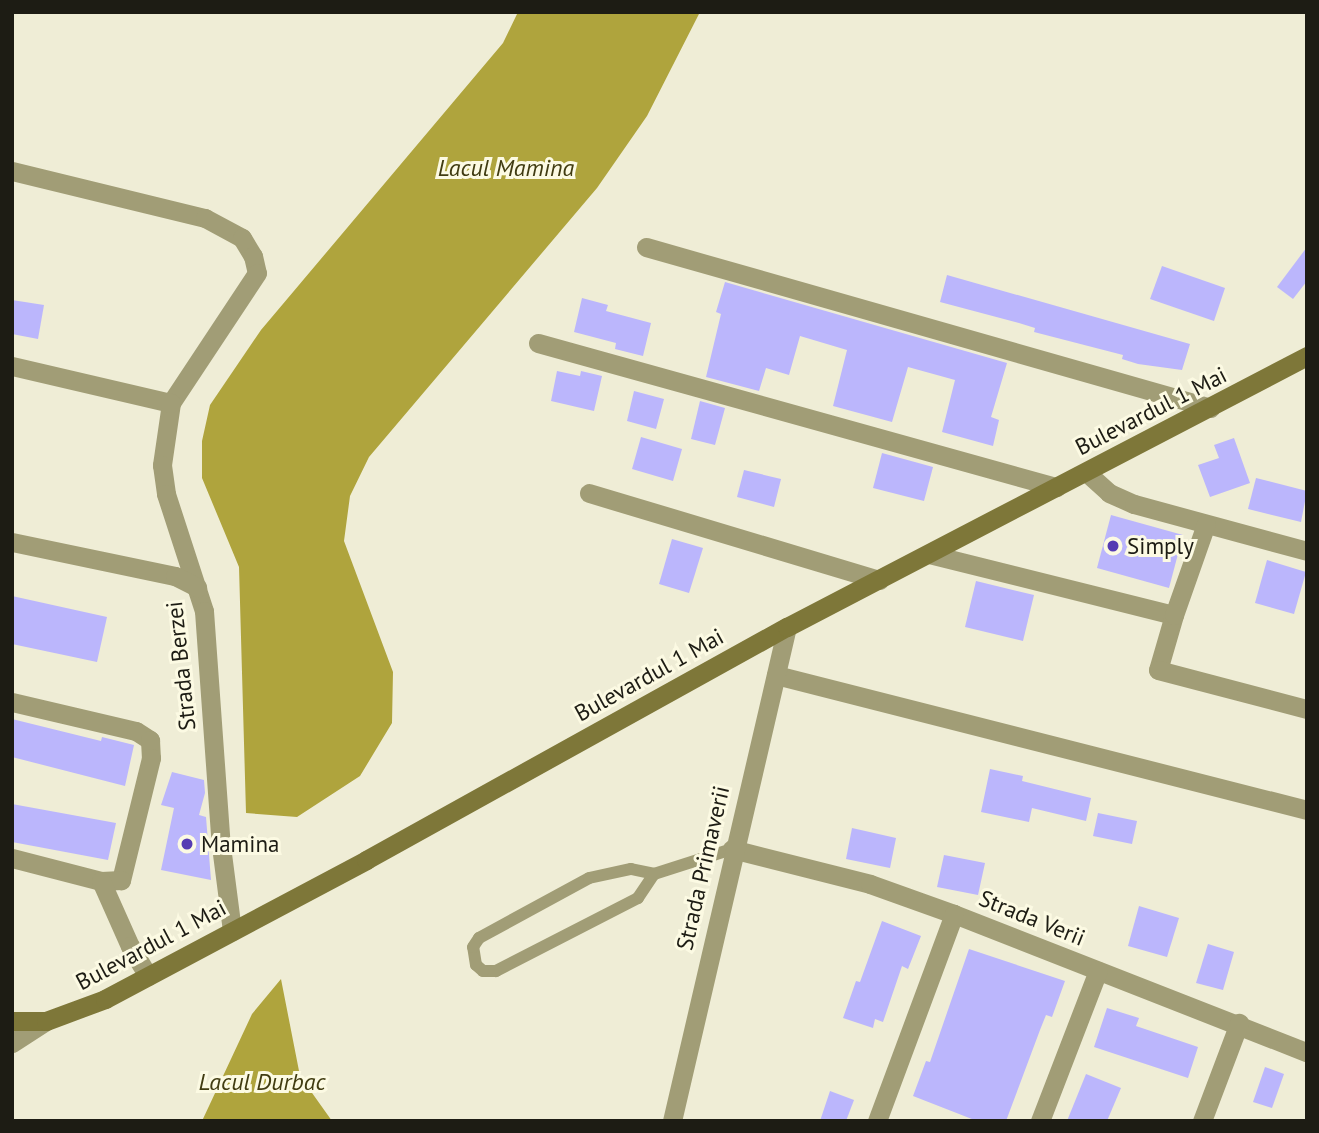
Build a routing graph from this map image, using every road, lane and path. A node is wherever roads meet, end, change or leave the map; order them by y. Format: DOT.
graph roads {
  1 [pos="12,171"];
  2 [pos="646,247"];
  3 [pos="538,343"];
  4 [pos="1307,356"];
  5 [pos="12,366"];
  6 [pos="171,402"];
  7 [pos="1211,408"];
  8 [pos="1086,472"];
  9 [pos="1056,487"];
  10 [pos="589,493"];
  11 [pos="1206,524"];
  12 [pos="12,542"];
  13 [pos="1307,551"];
  14 [pos="929,554"];
  15 [pos="879,580"];
  16 [pos="197,587"];
  17 [pos="1174,615"];
  18 [pos="787,627"];
  19 [pos="776,675"];
  20 [pos="12,702"];
  21 [pos="1307,709"];
  22 [pos="1307,810"];
  23 [pos="732,849"];
  24 [pos="12,858"];
  25 [pos="654,874"];
  26 [pos="101,881"];
  27 [pos="954,914"];
  28 [pos="232,931"];
  29 [pos="1098,971"];
  30 [pos="148,976"];
  31 [pos="12,1021"];
  32 [pos="46,1021"];
  33 [pos="1239,1023"];
  34 [pos="12,1043"];
  35 [pos="1307,1052"];
  36 [pos="671,1121"];
  37 [pos="877,1121"];
  38 [pos="1040,1121"];
  39 [pos="1202,1121"];
  1 -- 6 [label="street"];
  2 -- 7 [label="street"];
  3 -- 9 [label="street"];
  4 -- 7 [label="main road, Bulevardul 1 Mai"];
  5 -- 6 [label="street"];
  6 -- 16 [label="street"];
  7 -- 8 [label="main road, Bulevardul 1 Mai"];
  8 -- 9 [label="main road, Bulevardul 1 Mai"];
  8 -- 11 [label="street"];
  9 -- 14 [label="main road, Bulevardul 1 Mai"];
  10 -- 15 [label="street"];
  11 -- 13 [label="street"];
  11 -- 17 [label="street"];
  12 -- 16 [label="street, Strada Berzei"];
  14 -- 15 [label="main road, Bulevardul 1 Mai"];
  14 -- 17 [label="street"];
  15 -- 18 [label="main road, Bulevardul 1 Mai"];
  16 -- 28 [label="street, Strada Berzei"];
  17 -- 21 [label="street"];
  18 -- 19 [label="street, Strada Primaverii"];
  18 -- 28 [label="main road, Bulevardul 1 Mai"];
  19 -- 22 [label="street"];
  19 -- 23 [label="street, Strada Primaverii"];
  20 -- 26 [label="street"];
  23 -- 25 [label="lane"];
  23 -- 27 [label="street, Strada Verii"];
  23 -- 36 [label="street, Strada Primaverii"];
  24 -- 26 [label="street"];
  25 -- 25 [label="lane"];
  26 -- 30 [label="street"];
  27 -- 29 [label="street, Strada Verii"];
  27 -- 37 [label="street"];
  28 -- 30 [label="main road, Bulevardul 1 Mai"];
  29 -- 33 [label="street, Strada Verii"];
  29 -- 38 [label="street"];
  30 -- 32 [label="main road, Bulevardul 1 Mai"];
  31 -- 32 [label="main road, Bulevardul 1 Mai"];
  32 -- 34 [label="street"];
  33 -- 35 [label="street, Strada Verii"];
  33 -- 39 [label="street"];
}
